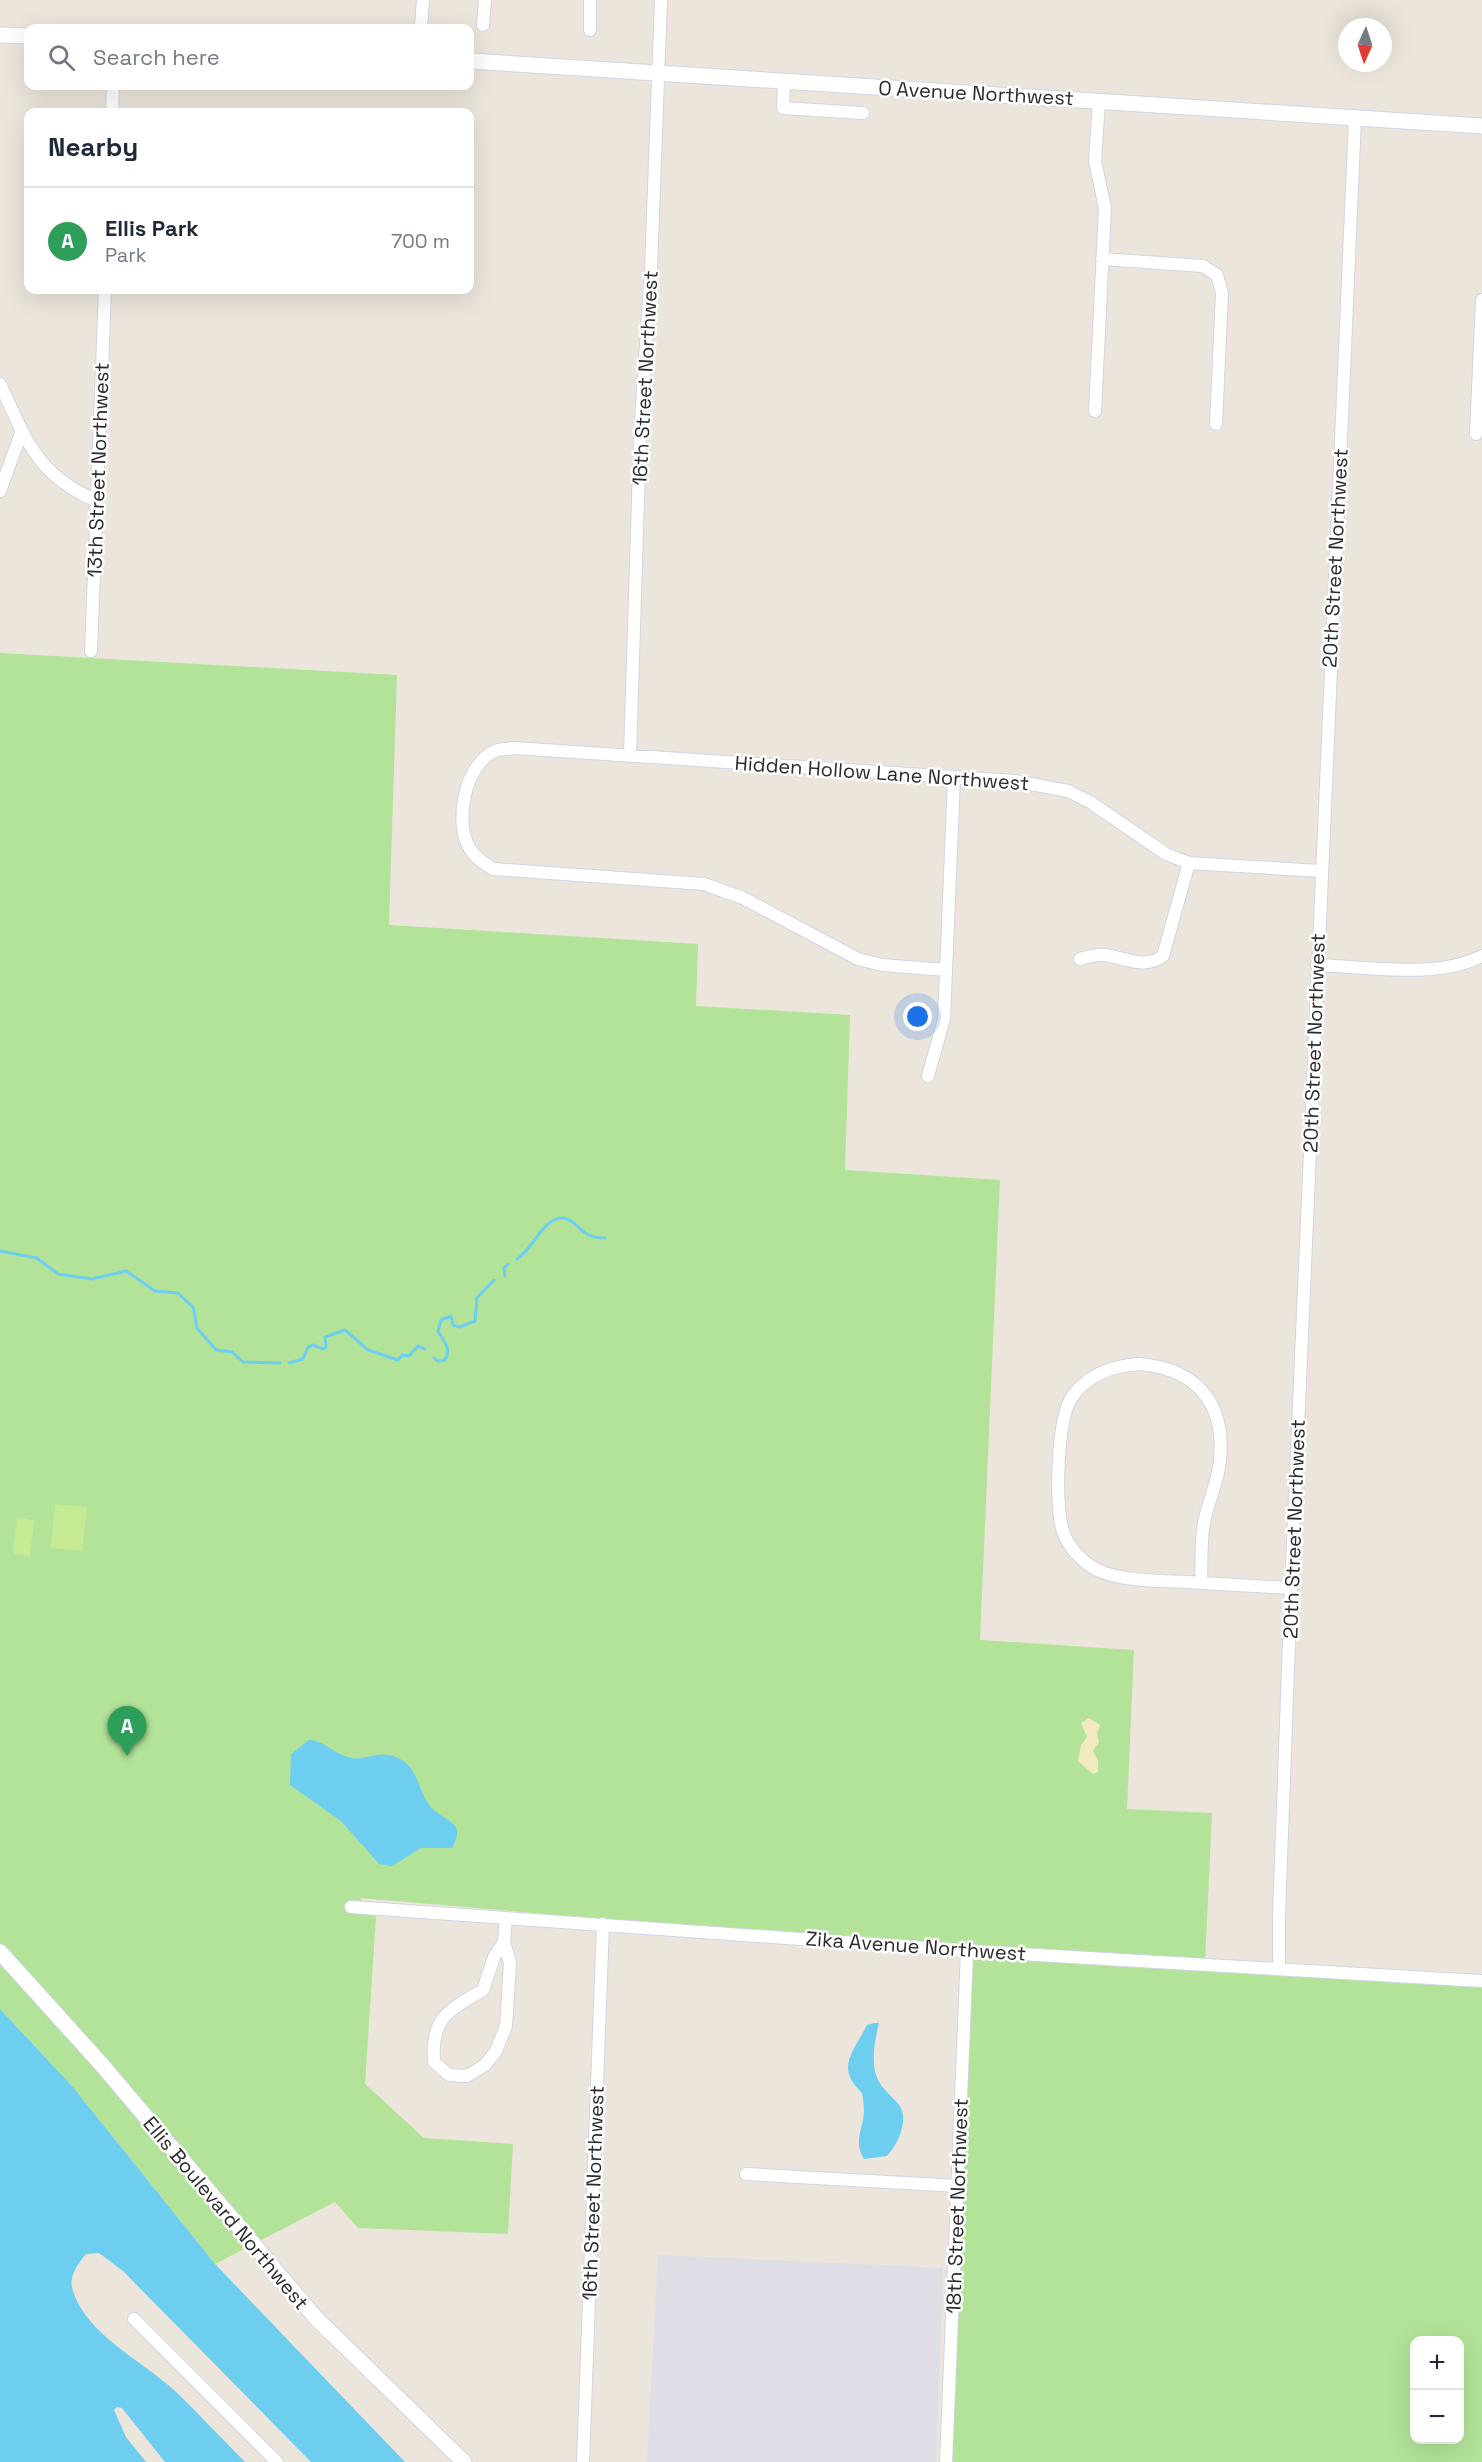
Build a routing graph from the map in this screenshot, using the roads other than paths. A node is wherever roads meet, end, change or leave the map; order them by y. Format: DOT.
graph roads {
  1 [pos="423,0"];
  2 [pos="485,0"];
  3 [pos="590,0"];
  4 [pos="662,0"];
  5 [pos="421,24"];
  6 [pos="483,25"];
  7 [pos="590,30"];
  8 [pos="0,35"];
  9 [pos="24,36"];
  10 [pos="474,61"];
  11 [pos="657,72"];
  12 [pos="784,82"];
  13 [pos="113,90"];
  14 [pos="1099,100"];
  15 [pos="112,108"];
  16 [pos="863,113"];
  17 [pos="1355,118"];
  18 [pos="1482,126"];
  19 [pos="1102,259"];
  20 [pos="105,294"];
  21 [pos="1482,300"];
  22 [pos="0,384"];
  23 [pos="1095,411"];
  24 [pos="1216,424"];
  25 [pos="21,433"];
  26 [pos="1476,434"];
  27 [pos="0,491"];
  28 [pos="97,501"];
  29 [pos="91,651"];
  30 [pos="630,755"];
  31 [pos="954,778"];
  32 [pos="1189,863"];
  33 [pos="1320,871"];
  34 [pos="1482,956"];
  35 [pos="1080,958"];
  36 [pos="1317,965"];
  37 [pos="946,969"];
  38 [pos="928,1076"];
  39 [pos="1201,1582"];
  40 [pos="1291,1588"];
  41 [pos="351,1907"];
  42 [pos="506,1918"];
  43 [pos="603,1924"];
  44 [pos="504,1942"];
  45 [pos="968,1951"];
  46 [pos="0,1952"];
  47 [pos="1279,1968"];
  48 [pos="1482,1981"];
  49 [pos="746,2174"];
  50 [pos="958,2186"];
  51 [pos="134,2319"];
  52 [pos="277,2462"];
  53 [pos="465,2462"];
  54 [pos="583,2462"];
  55 [pos="946,2462"];
  1 -- 5 [label="street"];
  2 -- 6 [label="street"];
  3 -- 7 [label="street"];
  4 -- 11 [label="street, 16th Street Northwest"];
  8 -- 9 [label="street"];
  10 -- 11 [label="street, O Avenue Northwest"];
  11 -- 12 [label="street, O Avenue Northwest"];
  11 -- 30 [label="street, 16th Street Northwest"];
  12 -- 14 [label="street, O Avenue Northwest"];
  12 -- 16 [label="street"];
  13 -- 15 [label="street"];
  14 -- 17 [label="street, O Avenue Northwest"];
  14 -- 19 [label="street"];
  17 -- 18 [label="street, O Avenue Northwest"];
  17 -- 33 [label="street, 20th Street Northwest"];
  19 -- 23 [label="street"];
  19 -- 24 [label="street"];
  20 -- 28 [label="street, 13th Street Northwest"];
  21 -- 26 [label="street"];
  22 -- 25 [label="street"];
  25 -- 27 [label="street"];
  25 -- 28 [label="street"];
  28 -- 29 [label="street, 13th Street Northwest"];
  30 -- 31 [label="street, Hidden Hollow Lane Northwest"];
  30 -- 37 [label="street, Hidden Hollow Lane Northwest"];
  31 -- 32 [label="street, Hidden Hollow Lane Northwest"];
  31 -- 37 [label="street"];
  32 -- 33 [label="street, Hidden Hollow Lane Northwest"];
  32 -- 35 [label="street"];
  33 -- 36 [label="street, 20th Street Northwest"];
  34 -- 36 [label="street"];
  36 -- 40 [label="street, 20th Street Northwest"];
  37 -- 38 [label="street"];
  39 -- 39 [label="street"];
  39 -- 40 [label="street"];
  40 -- 47 [label="street, 20th Street Northwest"];
  41 -- 42 [label="street, Zika Avenue Northwest"];
  42 -- 43 [label="street, Zika Avenue Northwest"];
  42 -- 44 [label="street"];
  43 -- 45 [label="street, Zika Avenue Northwest"];
  43 -- 54 [label="street, 16th Street Northwest"];
  44 -- 44 [label="street"];
  45 -- 47 [label="street, Zika Avenue Northwest"];
  45 -- 50 [label="street, 18th Street Northwest"];
  46 -- 53 [label="street, Ellis Boulevard Northwest"];
  47 -- 48 [label="street, Zika Avenue Northwest"];
  49 -- 50 [label="street"];
  50 -- 55 [label="street, 18th Street Northwest"];
  51 -- 52 [label="street"];
}
